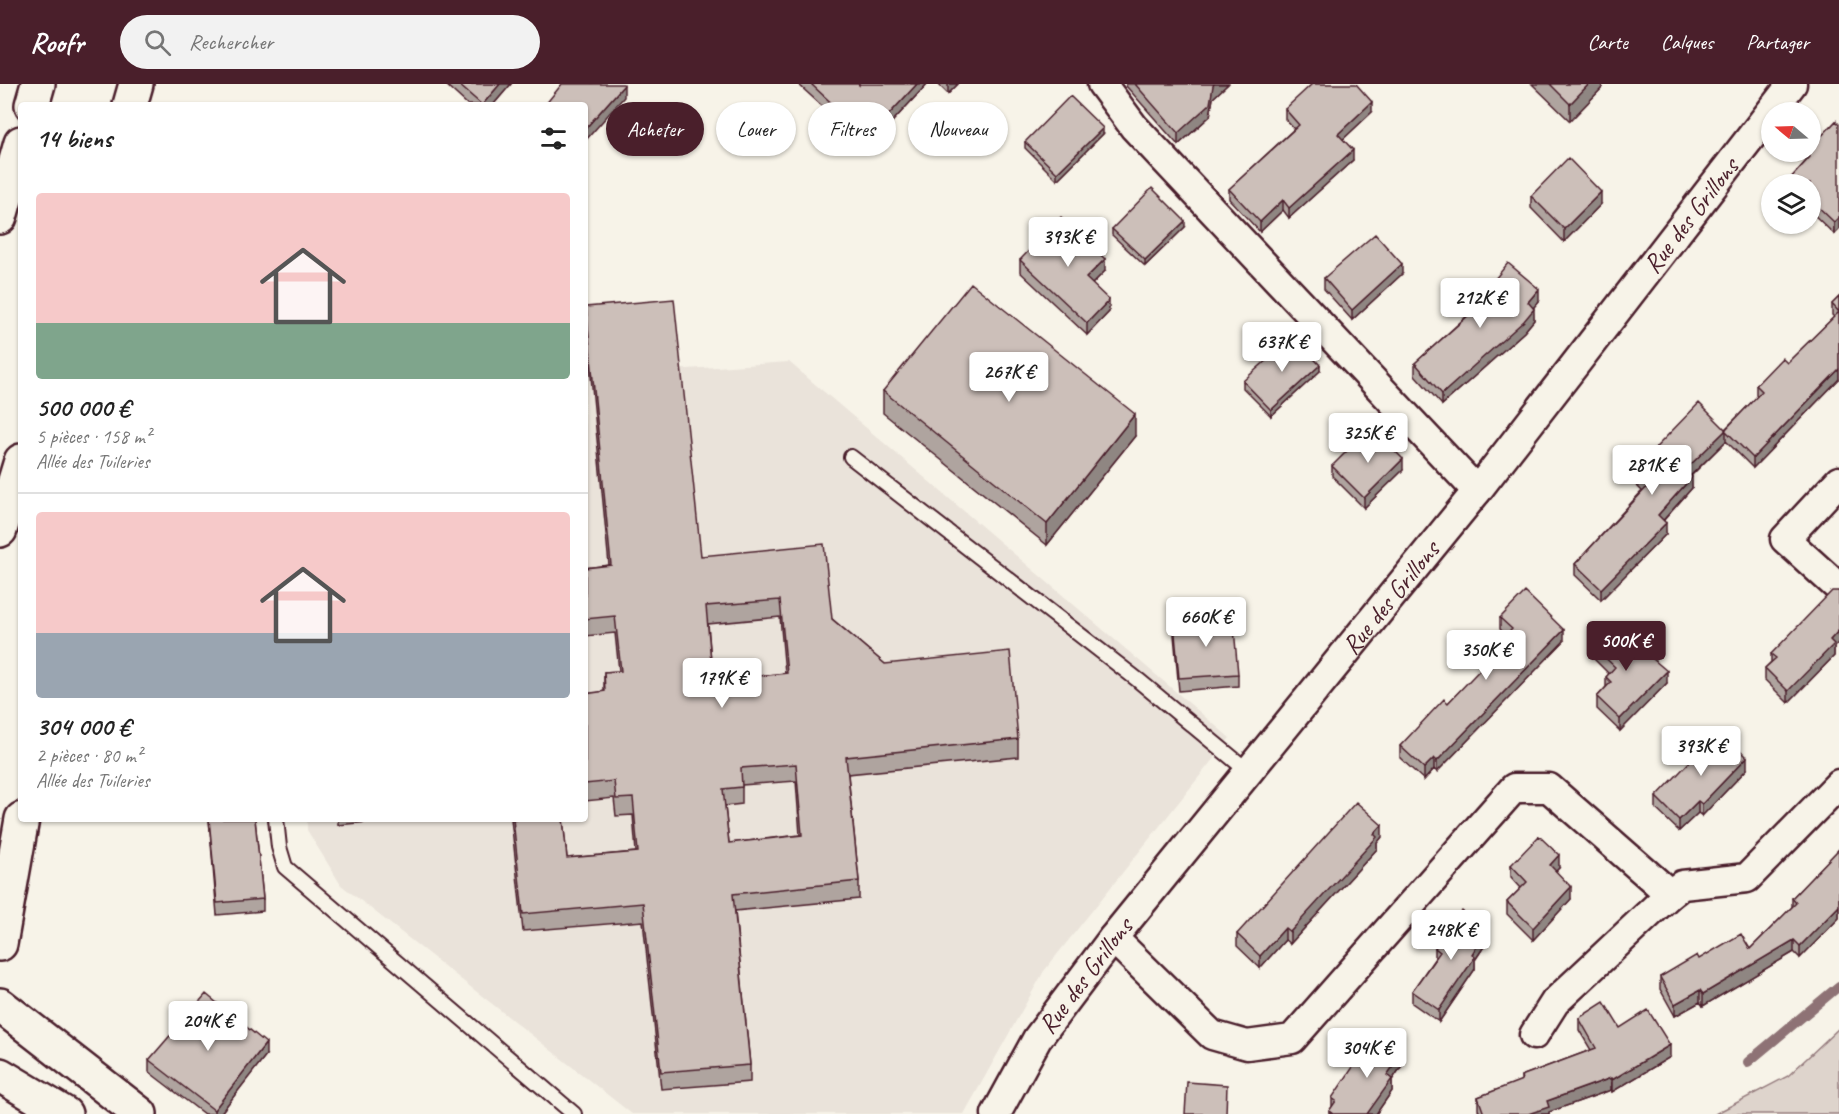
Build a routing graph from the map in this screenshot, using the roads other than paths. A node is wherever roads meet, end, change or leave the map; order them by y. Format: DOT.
graph roads {
  1 [pos="38,84"];
  2 [pos="136,84"];
  3 [pos="1102,84"];
  4 [pos="1792,84"];
  5 [pos="33,102"];
  6 [pos="131,102"];
  7 [pos="18,154"];
  8 [pos="0,217"];
  9 [pos="851,457"];
  10 [pos="18,471"];
  11 [pos="1839,481"];
  12 [pos="1477,491"];
  13 [pos="0,530"];
  14 [pos="1839,588"];
  15 [pos="1249,772"];
  16 [pos="1839,784"];
  17 [pos="21,822"];
  18 [pos="276,822"];
  19 [pos="1670,894"];
  20 [pos="1113,938"];
  21 [pos="0,944"];
  22 [pos="0,1005"];
  23 [pos="1534,1035"];
  24 [pos="0,1076"];
  25 [pos="65,1114"];
  26 [pos="140,1114"];
  27 [pos="574,1114"];
  28 [pos="996,1114"];
  1 -- 5 [label="main road"];
  2 -- 6 [label="main road"];
  3 -- 12 [label="street"];
  4 -- 12 [label="street, Rue des Grillons"];
  7 -- 8 [label="main road"];
  9 -- 15 [label="lane"];
  10 -- 13 [label="main road"];
  11 -- 14 [label="street"];
  12 -- 15 [label="street, Rue des Grillons"];
  15 -- 20 [label="street, Rue des Grillons"];
  16 -- 19 [label="street"];
  17 -- 21 [label="main road"];
  18 -- 27 [label="lane"];
  19 -- 20 [label="street"];
  19 -- 23 [label="street"];
  20 -- 28 [label="street, Rue des Grillons"];
  22 -- 26 [label="main road"];
  24 -- 25 [label="main road"];
}
